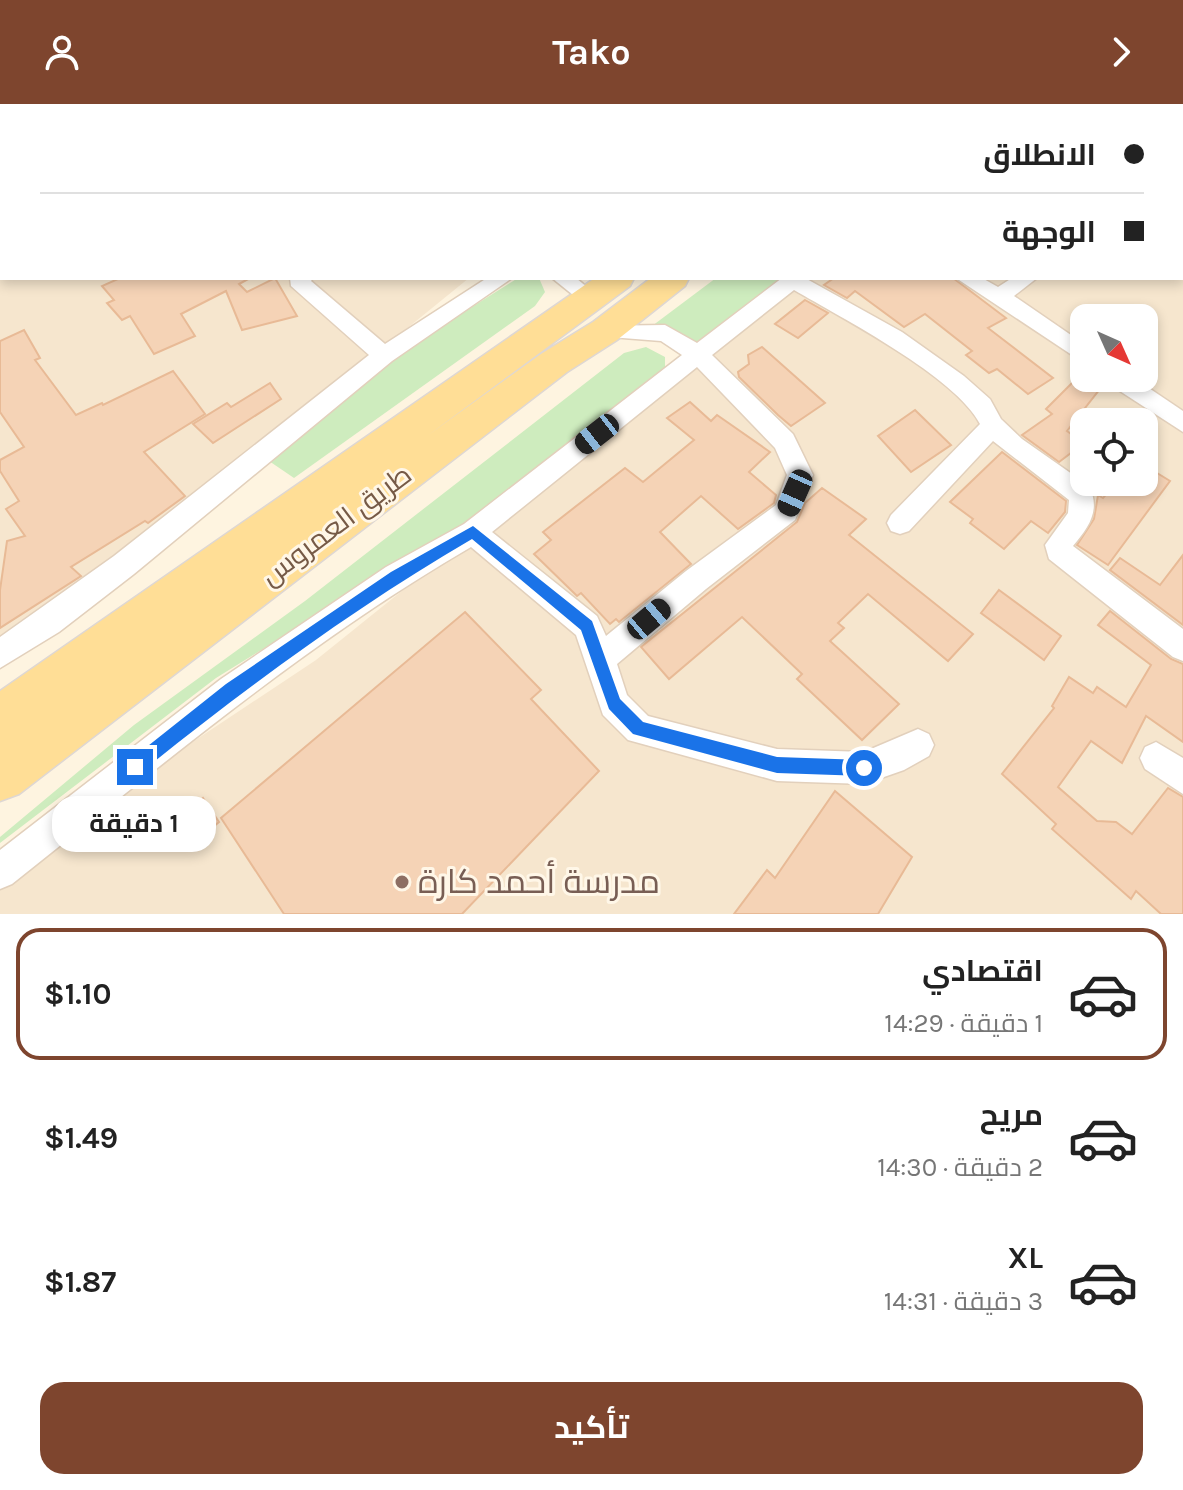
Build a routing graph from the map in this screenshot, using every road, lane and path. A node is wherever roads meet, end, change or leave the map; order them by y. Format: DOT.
graph roads {
  1 [pos="301,280"];
  2 [pos="499,280"];
  3 [pos="664,280"];
  4 [pos="793,280"];
  5 [pos="796,280"];
  6 [pos="970,280"];
  7 [pos="1024,280"];
  8 [pos="594,296"];
  9 [pos="999,296"];
  10 [pos="1070,345"];
  11 [pos="384,355"];
  12 [pos="697,355"];
  13 [pos="1138,392"];
  14 [pos="1183,423"];
  15 [pos="993,426"];
  16 [pos="900,523"];
  17 [pos="473,532"];
  18 [pos="1183,647"];
  19 [pos="0,654"];
  20 [pos="601,659"];
  21 [pos="0,721"];
  22 [pos="918,745"];
  23 [pos="1156,758"];
  24 [pos="0,775"];
  25 [pos="1183,778"];
  26 [pos="0,872"];
  1 -- 11 [label="street"];
  2 -- 11 [label="street"];
  3 -- 8 [label="main road, طريق العمروس"];
  4 -- 12 [label="street"];
  5 -- 15 [label="street"];
  6 -- 9 [label="street"];
  7 -- 9 [label="street"];
  8 -- 12 [label="street"];
  8 -- 21 [label="main road, طريق العمروس"];
  8 -- 24 [label="main road, طريق العمروس"];
  9 -- 10 [label="street"];
  11 -- 19 [label="street"];
  12 -- 17 [label="street"];
  12 -- 20 [label="street"];
  13 -- 14 [label="street"];
  15 -- 16 [label="street"];
  15 -- 18 [label="street"];
  17 -- 20 [label="street"];
  17 -- 26 [label="street"];
  20 -- 22 [label="street"];
  23 -- 25 [label="street"];
}
